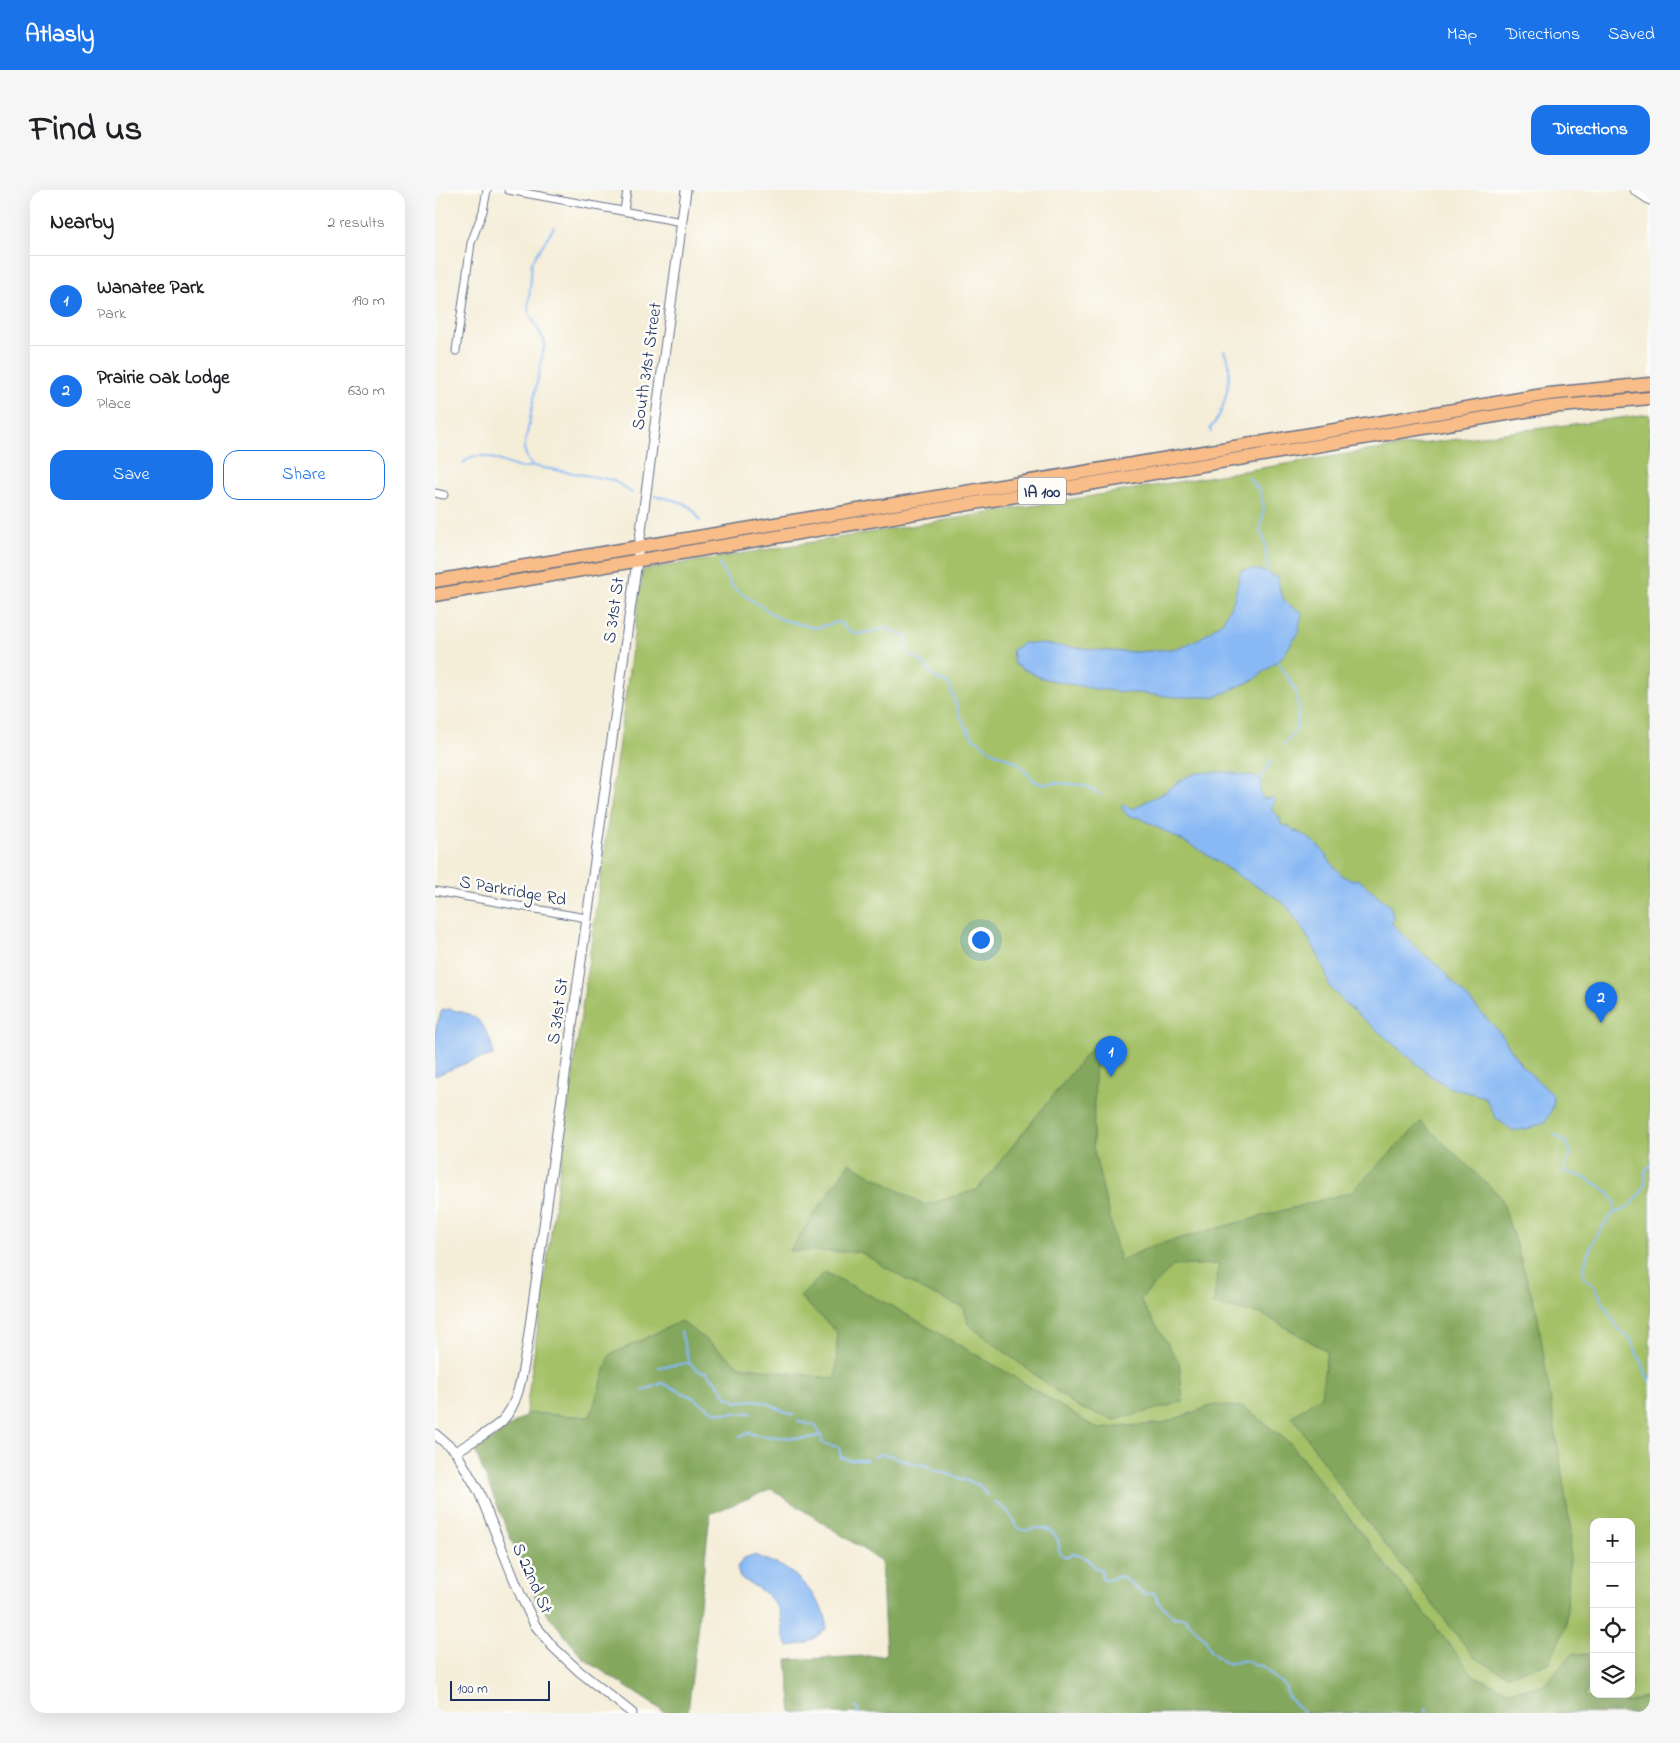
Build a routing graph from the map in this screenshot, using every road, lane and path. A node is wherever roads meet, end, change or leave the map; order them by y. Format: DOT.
graph roads {
  1 [pos="487,190"];
  2 [pos="508,190"];
  3 [pos="627,190"];
  4 [pos="686,190"];
  5 [pos="1635,190"];
  6 [pos="1647,195"];
  7 [pos="624,211"];
  8 [pos="682,222"];
  9 [pos="456,351"];
  10 [pos="1650,384"];
  11 [pos="1650,398"];
  12 [pos="435,493"];
  13 [pos="445,495"];
  14 [pos="638,547"];
  15 [pos="637,561"];
  16 [pos="435,580"];
  17 [pos="435,595"];
  18 [pos="435,891"];
  19 [pos="586,918"];
  20 [pos="435,1434"];
  21 [pos="456,1452"];
  22 [pos="632,1713"];
  1 -- 9 [label="street"];
  2 -- 7 [label="street"];
  3 -- 7 [label="street"];
  4 -- 8 [label="street, South 31st Street"];
  5 -- 6 [label="street"];
  7 -- 8 [label="street"];
  8 -- 14 [label="street, South 31st Street"];
  10 -- 14 [label="highway, IA 100"];
  11 -- 15 [label="highway, IA 100"];
  12 -- 13 [label="street"];
  14 -- 15 [label="street, S 31st St"];
  14 -- 16 [label="highway, IA 100"];
  15 -- 17 [label="highway, IA 100"];
  15 -- 19 [label="street, S 31st St"];
  18 -- 19 [label="street, S Parkridge Rd"];
  19 -- 21 [label="street, S 31st St"];
  20 -- 21 [label="street, S 22nd St"];
  21 -- 22 [label="street, S 22nd St"];
}
